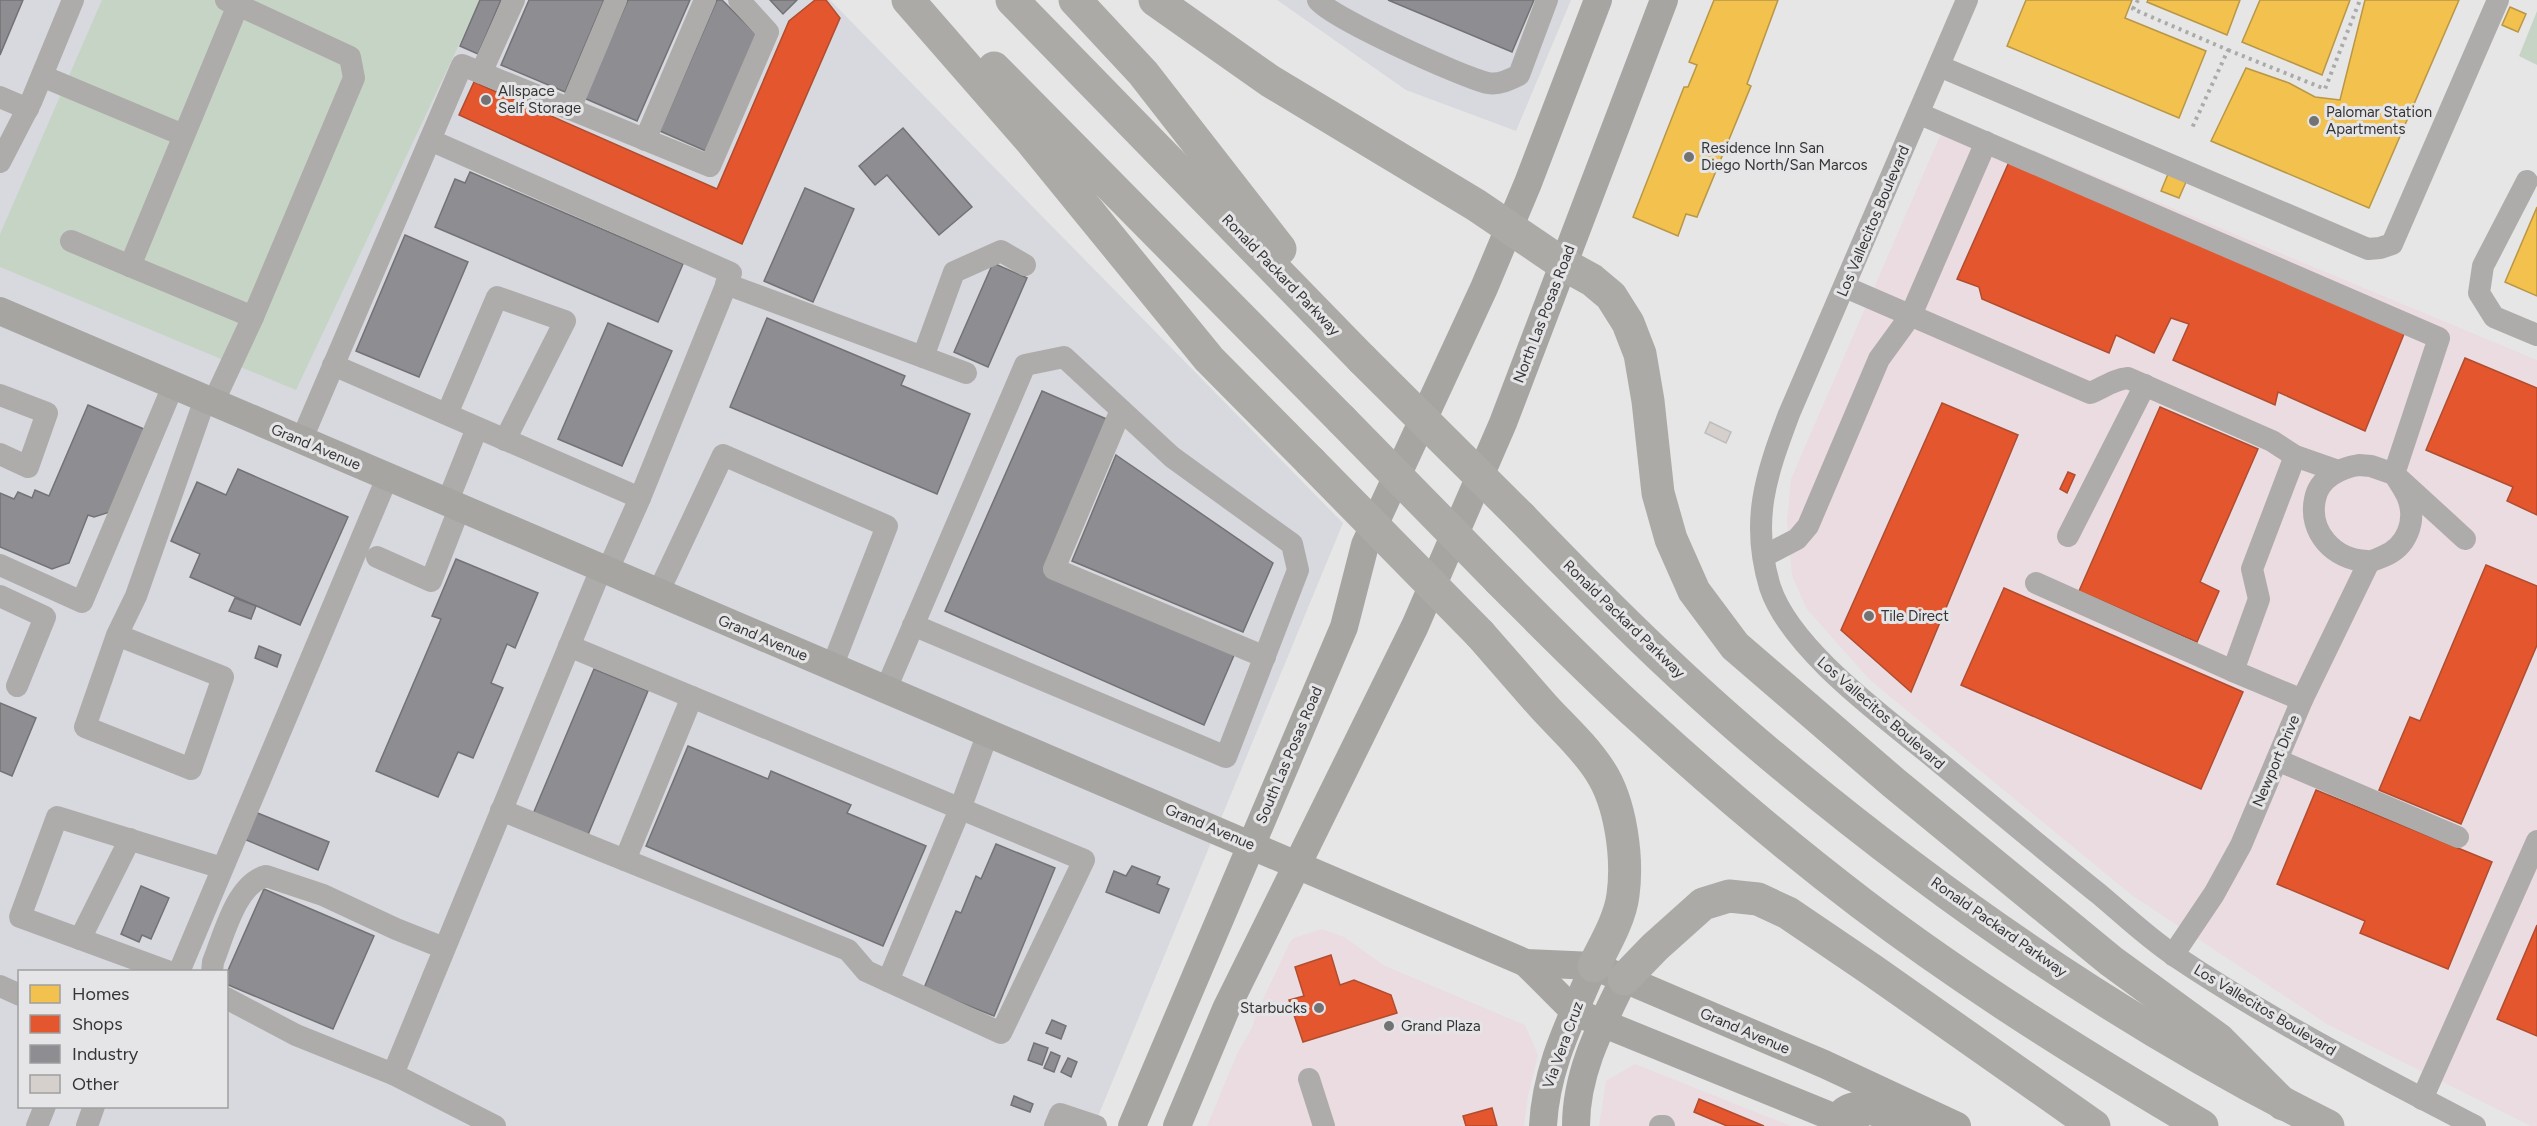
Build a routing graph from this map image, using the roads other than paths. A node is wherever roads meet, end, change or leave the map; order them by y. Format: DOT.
graph roads {
  1 [pos="74,0"];
  2 [pos="514,0"];
  3 [pos="616,0"];
  4 [pos="705,0"];
  5 [pos="739,0"];
  6 [pos="908,0"];
  7 [pos="928,0"];
  8 [pos="1012,0"];
  9 [pos="1074,0"];
  10 [pos="1155,0"];
  11 [pos="1317,0"];
  12 [pos="1547,0"];
  13 [pos="1599,0"];
  14 [pos="1664,0"];
  15 [pos="1967,0"];
  16 [pos="2498,0"];
  17 [pos="232,3"];
  18 [pos="1939,66"];
  19 [pos="481,73"];
  20 [pos="42,76"];
  21 [pos="0,97"];
  22 [pos="28,109"];
  23 [pos="570,109"];
  24 [pos="1920,114"];
  25 [pos="183,135"];
  26 [pos="430,140"];
  27 [pos="645,140"];
  28 [pos="1986,142"];
  29 [pos="0,162"];
  30 [pos="2527,181"];
  31 [pos="1509,227"];
  32 [pos="71,242"];
  33 [pos="1563,264"];
  34 [pos="1025,265"];
  35 [pos="130,266"];
  36 [pos="726,284"];
  37 [pos="1845,287"];
  38 [pos="0,311"];
  39 [pos="1911,315"];
  40 [pos="253,317"];
  41 [pos="2537,335"];
  42 [pos="923,357"];
  43 [pos="1362,358"];
  44 [pos="333,365"];
  45 [pos="966,373"];
  46 [pos="2145,385"];
  47 [pos="173,386"];
  48 [pos="0,395"];
  49 [pos="209,401"];
  50 [pos="1121,410"];
  51 [pos="447,414"];
  52 [pos="477,428"];
  53 [pos="505,440"];
  54 [pos="301,441"];
  55 [pos="0,454"];
  56 [pos="2295,456"];
  57 [pos="2338,471"];
  58 [pos="2394,474"];
  59 [pos="387,478"];
  60 [pos="640,498"];
  61 [pos="453,506"];
  62 [pos="2068,536"];
  63 [pos="2465,539"];
  64 [pos="1764,556"];
  65 [pos="377,557"];
  66 [pos="2369,562"];
  67 [pos="0,565"];
  68 [pos="604,570"];
  69 [pos="2036,583"];
  70 [pos="658,593"];
  71 [pos="0,596"];
  72 [pos="913,624"];
  73 [pos="117,635"];
  74 [pos="569,646"];
  75 [pos="1265,657"];
  76 [pos="832,667"];
  77 [pos="2233,670"];
  78 [pos="17,686"];
  79 [pos="886,689"];
  80 [pos="692,697"];
  81 [pos="2302,700"];
  82 [pos="988,733"];
  83 [pos="2277,760"];
  84 [pos="960,809"];
  85 [pos="501,810"];
  86 [pos="2458,837"];
  87 [pos="130,839"];
  88 [pos="2537,841"];
  89 [pos="1251,844"];
  90 [pos="625,860"];
  91 [pos="1298,864"];
  92 [pos="222,868"];
  93 [pos="80,939"];
  94 [pos="444,948"];
  95 [pos="2173,955"];
  96 [pos="1526,963"];
  97 [pos="1594,966"];
  98 [pos="165,970"];
  99 [pos="179,970"];
  100 [pos="212,970"];
  101 [pos="1624,979"];
  102 [pos="888,981"];
  103 [pos="0,986"];
  104 [pos="18,994"];
  105 [pos="228,999"];
  106 [pos="1575,1012"];
  107 [pos="1602,1023"];
  108 [pos="393,1074"];
  109 [pos="1309,1079"];
  110 [pos="2422,1099"];
  111 [pos="2283,1104"];
  112 [pos="45,1108"];
  113 [pos="94,1108"];
  114 [pos="1843,1124"];
  115 [pos="37,1126"];
  116 [pos="87,1126"];
  117 [pos="495,1126"];
  118 [pos="1055,1126"];
  119 [pos="1096,1126"];
  120 [pos="1132,1126"];
  121 [pos="1177,1126"];
  122 [pos="1324,1126"];
  123 [pos="1543,1126"];
  124 [pos="1576,1126"];
  125 [pos="1919,1126"];
  126 [pos="1958,1126"];
  127 [pos="2094,1126"];
  128 [pos="2202,1126"];
  129 [pos="2328,1126"];
  130 [pos="2475,1126"];
  1 -- 20 [label="street"];
  2 -- 19 [label="street"];
  3 -- 23 [label="street"];
  4 -- 27 [label="street"];
  5 -- 27 [label="street"];
  6 -- 97 [label="highway, bridge"];
  7 -- 128 [label="highway, bridge"];
  8 -- 43 [label="highway, Ronald Packard Parkway"];
  9 -- 43 [label="highway"];
  10 -- 31 [label="highway"];
  11 -- 12 [label="street"];
  13 -- 31 [label="main road"];
  14 -- 33 [label="main road, North Las Posas Road"];
  15 -- 18 [label="street, Los Vallecitos Boulevard"];
  16 -- 18 [label="street"];
  17 -- 25 [label="street"];
  17 -- 40 [label="street"];
  18 -- 24 [label="street, Los Vallecitos Boulevard"];
  19 -- 23 [label="street"];
  19 -- 26 [label="street"];
  20 -- 22 [label="street"];
  20 -- 25 [label="street"];
  21 -- 22 [label="street"];
  22 -- 29 [label="street"];
  23 -- 27 [label="street"];
  24 -- 28 [label="street"];
  24 -- 37 [label="street, Los Vallecitos Boulevard"];
  25 -- 35 [label="street"];
  26 -- 36 [label="street"];
  26 -- 44 [label="street"];
  28 -- 39 [label="street"];
  28 -- 58 [label="street"];
  30 -- 41 [label="street"];
  31 -- 33 [label="highway"];
  31 -- 89 [label="main road, South Las Posas Road"];
  32 -- 35 [label="street"];
  33 -- 91 [label="main road, North Las Posas Road"];
  33 -- 111 [label="highway"];
  34 -- 42 [label="street"];
  35 -- 40 [label="street"];
  36 -- 42 [label="street"];
  36 -- 60 [label="street"];
  37 -- 39 [label="street"];
  37 -- 64 [label="street, Los Vallecitos Boulevard"];
  38 -- 47 [label="main road, Grand Avenue"];
  39 -- 46 [label="street"];
  39 -- 64 [label="street"];
  40 -- 49 [label="street"];
  42 -- 45 [label="street"];
  43 -- 111 [label="highway, Ronald Packard Parkway, bridge"];
  44 -- 51 [label="street"];
  44 -- 54 [label="street"];
  46 -- 56 [label="street"];
  46 -- 62 [label="street"];
  47 -- 49 [label="main road, Grand Avenue"];
  47 -- 67 [label="street"];
  48 -- 55 [label="street"];
  49 -- 54 [label="main road, Grand Avenue"];
  49 -- 73 [label="street"];
  50 -- 72 [label="street"];
  50 -- 75 [label="street"];
  50 -- 75 [label="street"];
  51 -- 52 [label="street"];
  51 -- 53 [label="street"];
  52 -- 53 [label="street"];
  52 -- 61 [label="street"];
  53 -- 60 [label="street"];
  54 -- 59 [label="main road, Grand Avenue"];
  56 -- 57 [label="street"];
  56 -- 77 [label="street"];
  57 -- 58 [label="street"];
  57 -- 66 [label="street"];
  58 -- 63 [label="street"];
  58 -- 66 [label="street"];
  59 -- 61 [label="main road, Grand Avenue"];
  59 -- 92 [label="street"];
  60 -- 68 [label="street"];
  61 -- 65 [label="street"];
  61 -- 68 [label="main road, Grand Avenue"];
  64 -- 95 [label="street, Los Vallecitos Boulevard"];
  66 -- 81 [label="street, Newport Drive"];
  68 -- 70 [label="main road, Grand Avenue"];
  68 -- 74 [label="street"];
  69 -- 77 [label="street"];
  70 -- 76 [label="main road, Grand Avenue"];
  70 -- 76 [label="street"];
  71 -- 78 [label="street"];
  72 -- 75 [label="street"];
  72 -- 79 [label="street"];
  73 -- 73 [label="street"];
  74 -- 80 [label="street"];
  74 -- 85 [label="street"];
  76 -- 79 [label="main road, Grand Avenue"];
  77 -- 81 [label="street"];
  79 -- 82 [label="main road, Grand Avenue"];
  80 -- 84 [label="street"];
  80 -- 90 [label="street"];
  81 -- 83 [label="street, Newport Drive"];
  82 -- 84 [label="street"];
  82 -- 89 [label="main road, Grand Avenue"];
  83 -- 86 [label="street"];
  83 -- 95 [label="street, Newport Drive"];
  84 -- 102 [label="street"];
  84 -- 102 [label="street"];
  85 -- 90 [label="street"];
  85 -- 94 [label="street"];
  87 -- 92 [label="street"];
  87 -- 93 [label="street"];
  87 -- 93 [label="street"];
  88 -- 110 [label="street"];
  89 -- 91 [label="main road, Grand Avenue"];
  89 -- 120 [label="main road, South Las Posas Road"];
  90 -- 102 [label="street"];
  91 -- 96 [label="main road, Grand Avenue"];
  91 -- 121 [label="main road"];
  92 -- 99 [label="street"];
  93 -- 98 [label="street"];
  94 -- 100 [label="street"];
  94 -- 108 [label="street"];
  95 -- 110 [label="street, Los Vallecitos Boulevard"];
  96 -- 97 [label="main road, Grand Avenue"];
  96 -- 106 [label="main road, Grand Avenue"];
  97 -- 101 [label="main road, Grand Avenue"];
  97 -- 106 [label="main road, Via Vera Cruz"];
  101 -- 107 [label="main road, Via Vera Cruz"];
  101 -- 126 [label="main road, Grand Avenue"];
  101 -- 127 [label="highway"];
  103 -- 104 [label="street"];
  105 -- 108 [label="street"];
  106 -- 107 [label="main road, Grand Avenue"];
  106 -- 123 [label="main road, Via Vera Cruz"];
  107 -- 114 [label="main road, Grand Avenue"];
  107 -- 124 [label="main road, Via Vera Cruz"];
  108 -- 117 [label="street"];
  109 -- 122 [label="street"];
  110 -- 130 [label="street, Los Vallecitos Boulevard"];
  111 -- 129 [label="highway, Ronald Packard Parkway"];
  112 -- 115 [label="street"];
  113 -- 116 [label="street"];
  114 -- 125 [label="main road"];
  118 -- 119 [label="street"];
}
